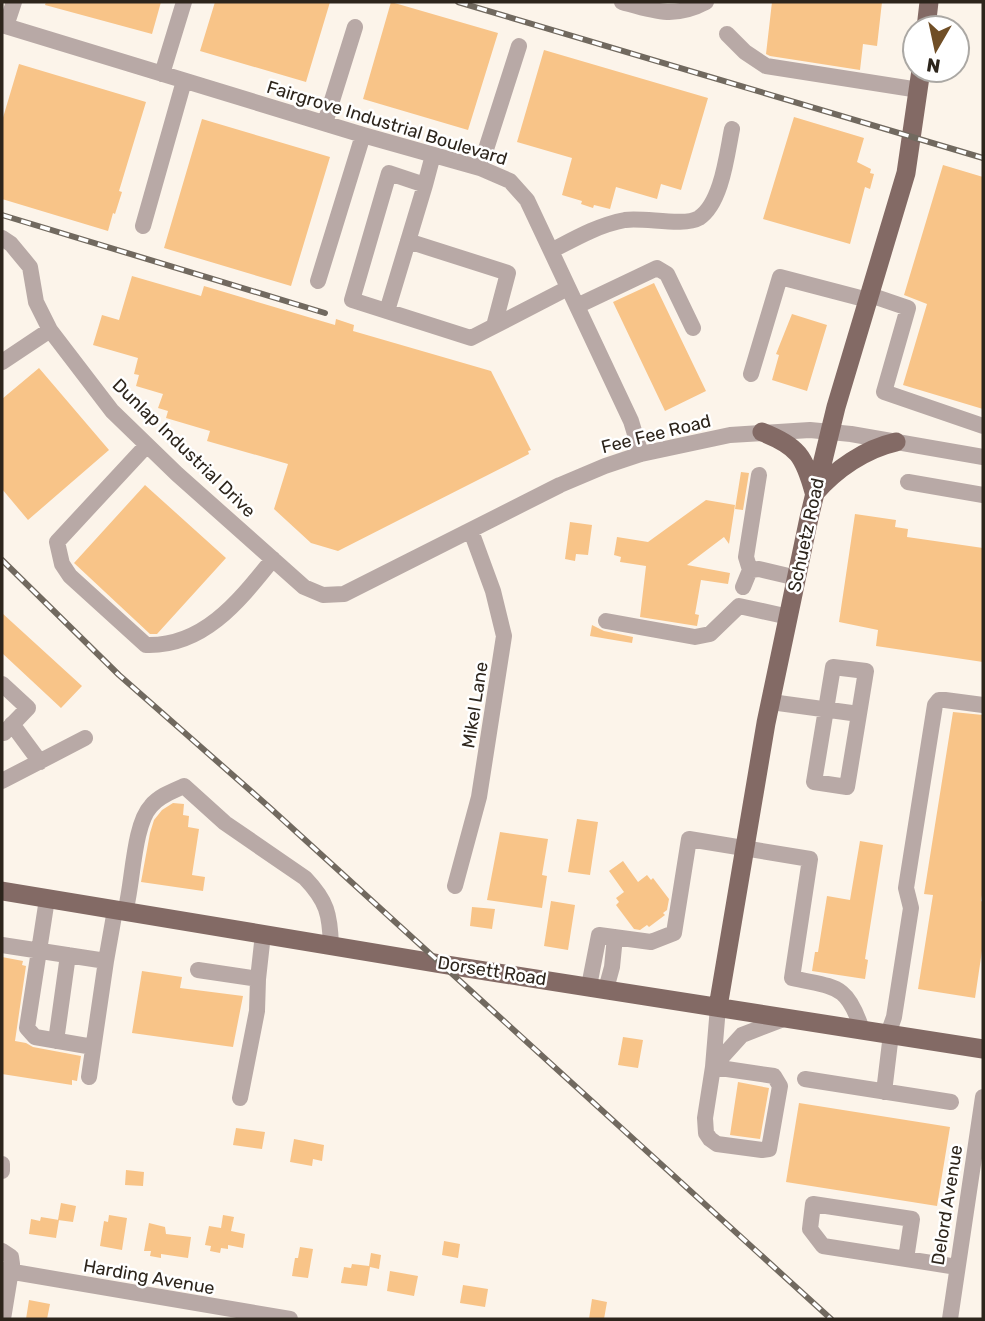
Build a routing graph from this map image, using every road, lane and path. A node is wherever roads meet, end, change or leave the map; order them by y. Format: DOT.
graph roads {
  1 [pos="14,2"];
  2 [pos="184,2"];
  3 [pos="622,2"];
  4 [pos="706,2"];
  5 [pos="4,26"];
  6 [pos="355,27"];
  7 [pos="727,34"];
  8 [pos="519,46"];
  9 [pos="162,74"];
  10 [pos="184,82"];
  11 [pos="920,84"];
  12 [pos="919,90"];
  13 [pos="325,123"];
  14 [pos="732,129"];
  15 [pos="363,135"];
  16 [pos="433,155"];
  17 [pos="480,168"];
  18 [pos="425,184"];
  19 [pos="143,226"];
  20 [pos="2,238"];
  21 [pos="408,241"];
  22 [pos="551,251"];
  23 [pos="318,281"];
  24 [pos="568,288"];
  25 [pos="869,298"];
  26 [pos="577,306"];
  27 [pos="387,311"];
  28 [pos="494,326"];
  29 [pos="694,328"];
  30 [pos="50,330"];
  31 [pos="2,362"];
  32 [pos="751,374"];
  33 [pos="983,426"];
  34 [pos="762,432"];
  35 [pos="829,432"];
  36 [pos="896,442"];
  37 [pos="147,445"];
  38 [pos="641,454"];
  39 [pos="983,457"];
  40 [pos="759,475"];
  41 [pos="908,482"];
  42 [pos="815,494"];
  43 [pos="983,495"];
  44 [pos="471,531"];
  45 [pos="273,559"];
  46 [pos="750,570"];
  47 [pos="797,578"];
  48 [pos="743,587"];
  49 [pos="323,595"];
  50 [pos="789,617"];
  51 [pos="606,621"];
  52 [pos="2,684"];
  53 [pos="771,702"];
  54 [pos="983,705"];
  55 [pos="825,710"];
  56 [pos="859,714"];
  57 [pos="7,727"];
  58 [pos="85,737"];
  59 [pos="40,762"];
  60 [pos="2,781"];
  61 [pos="745,847"];
  62 [pos="455,886"];
  63 [pos="2,891"];
  64 [pos="47,899"];
  65 [pos="120,911"];
  66 [pos="263,934"];
  67 [pos="2,944"];
  68 [pos="331,946"];
  69 [pos="38,950"];
  70 [pos="68,955"];
  71 [pos="106,961"];
  72 [pos="198,970"];
  73 [pos="258,979"];
  74 [pos="598,988"];
  75 [pos="718,1007"];
  76 [pos="786,1018"];
  77 [pos="862,1030"];
  78 [pos="889,1034"];
  79 [pos="55,1041"];
  80 [pos="93,1047"];
  81 [pos="983,1048"];
  82 [pos="713,1067"];
  83 [pos="89,1077"];
  84 [pos="805,1080"];
  85 [pos="884,1091"];
  86 [pos="983,1097"];
  87 [pos="240,1098"];
  88 [pos="951,1102"];
  89 [pos="2,1164"];
  90 [pos="2,1171"];
  91 [pos="2,1251"];
  92 [pos="906,1259"];
  93 [pos="957,1267"];
  94 [pos="6,1271"];
  95 [pos="265,1317"];
  96 [pos="3,1319"];
  97 [pos="290,1319"];
  98 [pos="950,1319"];
  1 -- 5 [label="street"];
  2 -- 9 [label="street"];
  3 -- 4 [label="street"];
  5 -- 9 [label="street, Fairgrove Industrial Boulevard"];
  6 -- 13 [label="street"];
  7 -- 12 [label="street"];
  8 -- 17 [label="street"];
  9 -- 10 [label="street, Fairgrove Industrial Boulevard"];
  10 -- 13 [label="street, Fairgrove Industrial Boulevard"];
  10 -- 19 [label="street"];
  11 -- 12 [label="main road, Schuetz Road"];
  12 -- 25 [label="main road, Schuetz Road"];
  13 -- 15 [label="street, Fairgrove Industrial Boulevard"];
  14 -- 22 [label="street"];
  15 -- 16 [label="street, Fairgrove Industrial Boulevard"];
  15 -- 23 [label="street"];
  16 -- 17 [label="street, Fairgrove Industrial Boulevard"];
  16 -- 18 [label="street"];
  17 -- 22 [label="street, Fairgrove Industrial Boulevard"];
  18 -- 21 [label="street"];
  18 -- 27 [label="street"];
  20 -- 30 [label="street, Dunlap Industrial Drive"];
  21 -- 27 [label="street"];
  21 -- 28 [label="street"];
  22 -- 24 [label="street, Fairgrove Industrial Boulevard"];
  24 -- 26 [label="street, Fairgrove Industrial Boulevard"];
  24 -- 28 [label="street"];
  25 -- 32 [label="street"];
  25 -- 33 [label="street"];
  25 -- 35 [label="main road, Schuetz Road"];
  26 -- 29 [label="street"];
  26 -- 38 [label="street, Fairgrove Industrial Boulevard"];
  27 -- 28 [label="street"];
  30 -- 31 [label="street"];
  30 -- 37 [label="street, Dunlap Industrial Drive"];
  34 -- 35 [label="street, Fee Fee Road"];
  34 -- 38 [label="street, Fee Fee Road"];
  34 -- 42 [label="main road"];
  35 -- 36 [label="street, Fee Fee Road"];
  35 -- 42 [label="main road, Schuetz Road"];
  36 -- 39 [label="street, Fee Fee Road"];
  36 -- 42 [label="main road"];
  37 -- 45 [label="street, Dunlap Industrial Drive"];
  37 -- 45 [label="street"];
  38 -- 44 [label="street, Fee Fee Road"];
  40 -- 46 [label="street"];
  41 -- 43 [label="street"];
  42 -- 47 [label="main road, Schuetz Road"];
  44 -- 49 [label="street, Fee Fee Road"];
  44 -- 62 [label="street, Mikel Lane"];
  45 -- 49 [label="street, Dunlap Industrial Drive"];
  46 -- 47 [label="street"];
  46 -- 48 [label="street"];
  47 -- 50 [label="main road, Schuetz Road"];
  50 -- 51 [label="street"];
  50 -- 53 [label="main road, Schuetz Road"];
  52 -- 57 [label="street"];
  53 -- 55 [label="street"];
  53 -- 61 [label="main road, Schuetz Road"];
  54 -- 78 [label="street"];
  55 -- 56 [label="street"];
  55 -- 56 [label="street"];
  55 -- 56 [label="street"];
  57 -- 59 [label="street"];
  58 -- 59 [label="street"];
  59 -- 60 [label="street"];
  61 -- 74 [label="street"];
  61 -- 75 [label="main road, Schuetz Road"];
  61 -- 77 [label="street"];
  63 -- 64 [label="main road, Dorsett Road"];
  64 -- 65 [label="main road, Dorsett Road"];
  64 -- 69 [label="street"];
  65 -- 66 [label="main road, Dorsett Road"];
  65 -- 68 [label="street"];
  65 -- 71 [label="street"];
  66 -- 68 [label="main road, Dorsett Road"];
  66 -- 73 [label="street"];
  67 -- 69 [label="street"];
  68 -- 74 [label="main road, Dorsett Road"];
  69 -- 70 [label="street"];
  69 -- 79 [label="street"];
  70 -- 71 [label="street"];
  70 -- 79 [label="street"];
  71 -- 80 [label="street"];
  72 -- 73 [label="street"];
  73 -- 87 [label="street"];
  74 -- 75 [label="main road, Dorsett Road"];
  75 -- 76 [label="main road, Dorsett Road"];
  75 -- 82 [label="street"];
  76 -- 77 [label="main road, Dorsett Road"];
  76 -- 82 [label="street"];
  77 -- 78 [label="main road, Dorsett Road"];
  78 -- 81 [label="main road, Dorsett Road"];
  78 -- 85 [label="street"];
  79 -- 80 [label="street"];
  80 -- 83 [label="street"];
  82 -- 82 [label="street"];
  84 -- 85 [label="street"];
  85 -- 88 [label="street"];
  86 -- 93 [label="street, Delord Avenue"];
  89 -- 90 [label="street"];
  91 -- 94 [label="street"];
  92 -- 92 [label="street"];
  92 -- 93 [label="street"];
  93 -- 98 [label="street, Delord Avenue"];
  94 -- 95 [label="street, Harding Avenue"];
  94 -- 96 [label="street"];
  95 -- 97 [label="street, Harding Avenue"];
}
